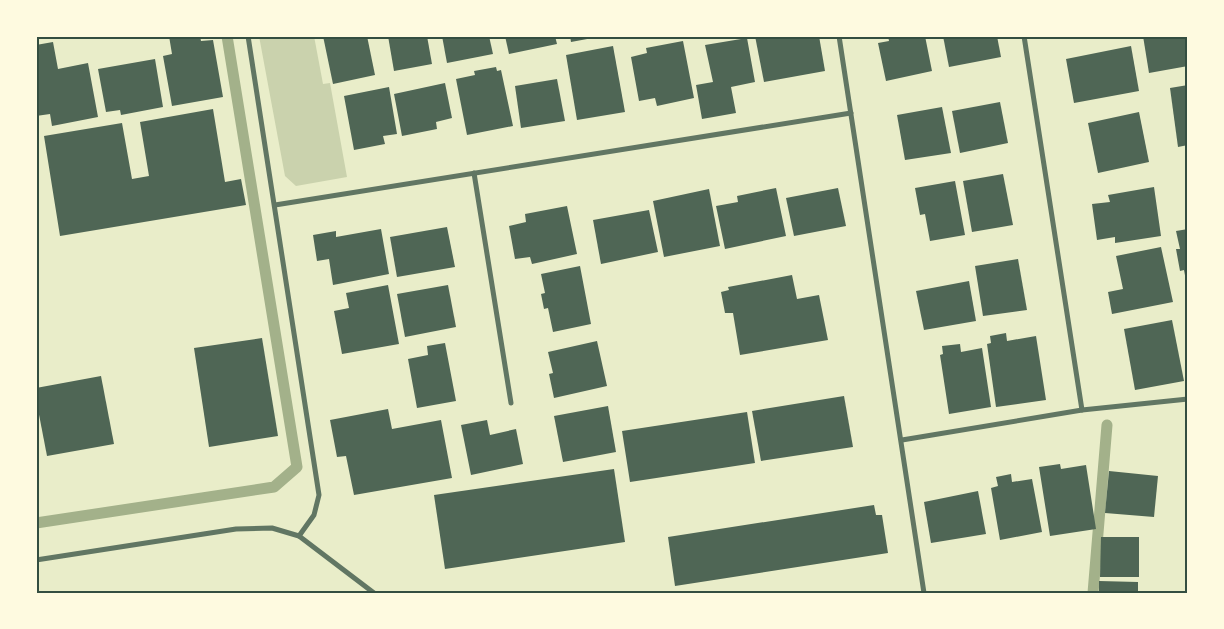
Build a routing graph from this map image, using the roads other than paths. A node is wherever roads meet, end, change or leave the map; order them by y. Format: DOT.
graph roads {
  1 [pos="248,36"];
  2 [pos="839,36"];
  3 [pos="1024,36"];
  4 [pos="851,113"];
  5 [pos="474,172"];
  6 [pos="275,205"];
  7 [pos="1188,399"];
  8 [pos="511,403"];
  9 [pos="1082,410"];
  10 [pos="902,440"];
  11 [pos="300,536"];
  12 [pos="36,560"];
  13 [pos="374,593"];
  14 [pos="924,593"];
  1 -- 6 [label="street"];
  2 -- 4 [label="street"];
  3 -- 9 [label="street"];
  4 -- 5 [label="street"];
  4 -- 10 [label="street"];
  5 -- 6 [label="street"];
  5 -- 8 [label="street"];
  6 -- 11 [label="street"];
  7 -- 9 [label="street"];
  9 -- 10 [label="street"];
  10 -- 14 [label="street"];
  11 -- 12 [label="street"];
  11 -- 13 [label="street"];
}
